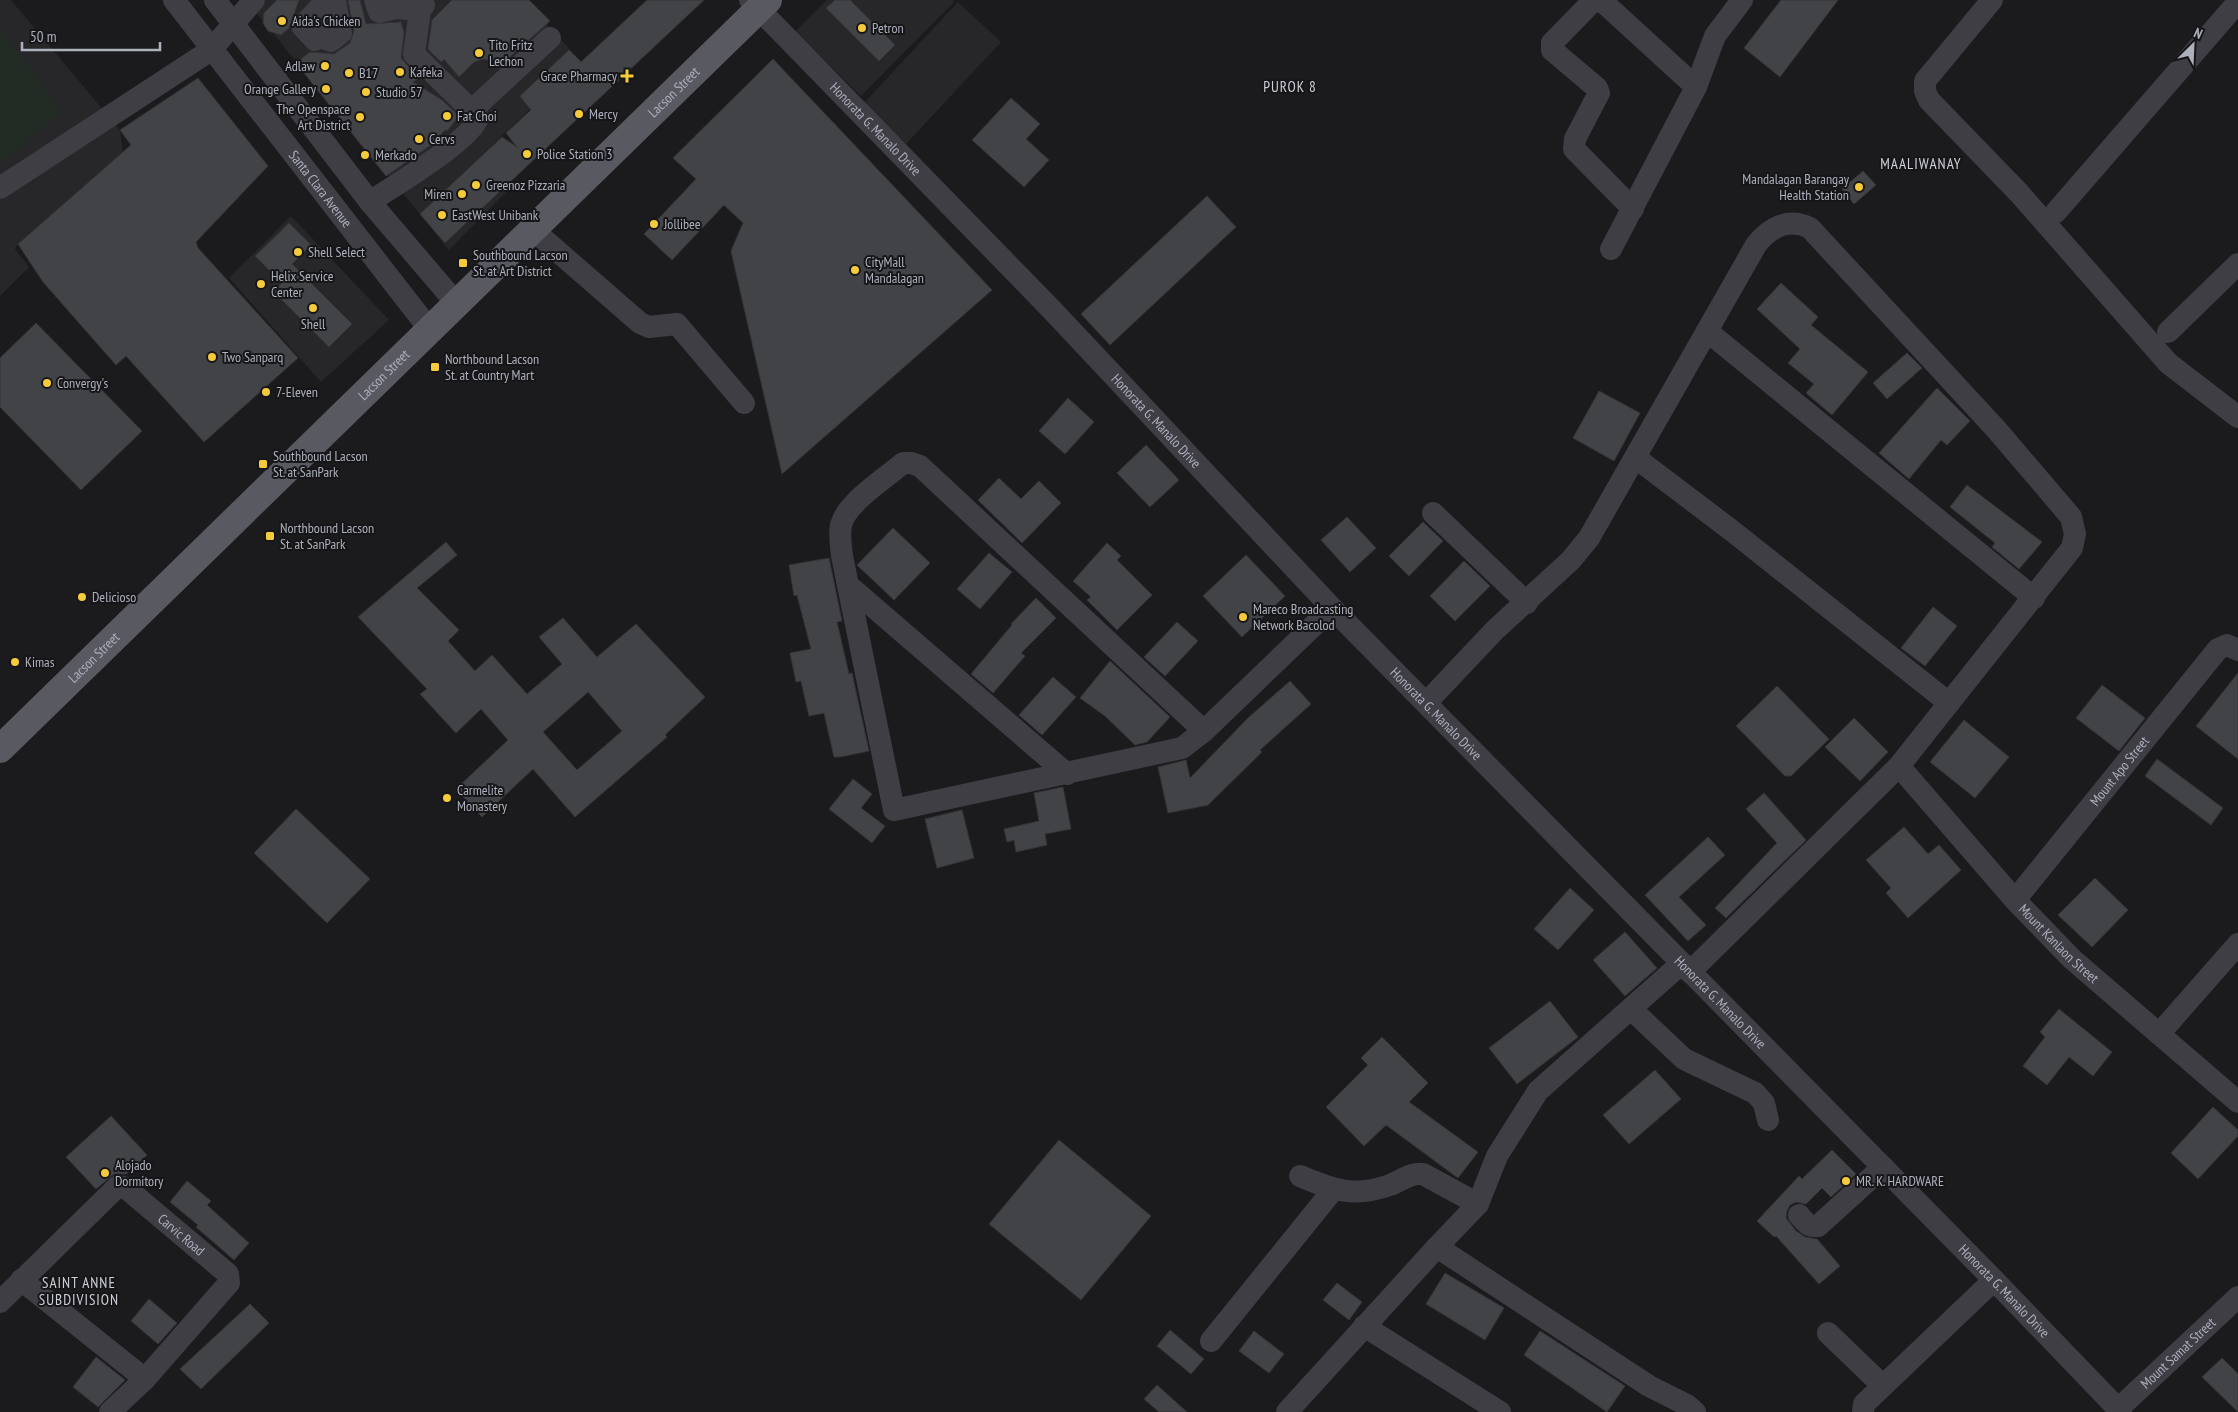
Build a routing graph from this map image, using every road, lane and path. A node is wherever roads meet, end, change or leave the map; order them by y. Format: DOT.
graph roads {
  1 [pos="174,0"];
  2 [pos="215,0"];
  3 [pos="254,0"];
  4 [pos="327,0"];
  5 [pos="335,0"];
  6 [pos="375,0"];
  7 [pos="1742,0"];
  8 [pos="1992,0"];
  9 [pos="2238,2"];
  10 [pos="759,3"];
  11 [pos="233,24"];
  12 [pos="550,38"];
  13 [pos="211,50"];
  14 [pos="1696,87"];
  15 [pos="471,111"];
  16 [pos="0,188"];
  17 [pos="370,202"];
  18 [pos="1633,209"];
  19 [pos="2056,212"];
  20 [pos="532,229"];
  21 [pos="1611,249"];
  22 [pos="2238,264"];
  23 [pos="457,304"];
  24 [pos="430,330"];
  25 [pos="1707,331"];
  26 [pos="2168,332"];
  27 [pos="744,403"];
  28 [pos="2238,417"];
  29 [pos="1636,458"];
  30 [pos="1433,513"];
  31 [pos="848,585"];
  32 [pos="2034,598"];
  33 [pos="1527,603"];
  34 [pos="1332,608"];
  35 [pos="2233,648"];
  36 [pos="1426,702"];
  37 [pos="1949,703"];
  38 [pos="1204,731"];
  39 [pos="0,748"];
  40 [pos="1899,766"];
  41 [pos="1067,774"];
  42 [pos="2015,900"];
  43 [pos="2238,944"];
  44 [pos="1686,967"];
  45 [pos="1631,1010"];
  46 [pos="2159,1034"];
  47 [pos="2238,1102"];
  48 [pos="1768,1120"];
  49 [pos="1883,1167"];
  50 [pos="1300,1176"];
  51 [pos="1333,1190"];
  52 [pos="1478,1204"];
  53 [pos="1799,1214"];
  54 [pos="1437,1247"];
  55 [pos="21,1280"];
  56 [pos="1994,1280"];
  57 [pos="2238,1297"];
  58 [pos="0,1302"];
  59 [pos="1364,1326"];
  60 [pos="1828,1333"];
  61 [pos="1210,1341"];
  62 [pos="145,1379"];
  63 [pos="1883,1386"];
  64 [pos="2120,1410"];
  65 [pos="110,1412"];
  66 [pos="1287,1412"];
  67 [pos="1500,1412"];
  68 [pos="1695,1412"];
  69 [pos="1863,1412"];
  1 -- 13 [label="street, Santa Clara Avenue"];
  2 -- 11 [label="street"];
  3 -- 11 [label="street"];
  4 -- 5 [label="street"];
  6 -- 15 [label="street"];
  7 -- 14 [label="street"];
  8 -- 28 [label="street"];
  9 -- 19 [label="street"];
  10 -- 20 [label="main road, Lacson Street"];
  10 -- 34 [label="street, Honorata G. Manalo Drive"];
  11 -- 13 [label="street"];
  11 -- 17 [label="street"];
  12 -- 15 [label="street"];
  13 -- 16 [label="street"];
  13 -- 24 [label="street, Santa Clara Avenue"];
  14 -- 18 [label="street"];
  14 -- 18 [label="street"];
  15 -- 17 [label="street"];
  17 -- 23 [label="street"];
  18 -- 21 [label="street"];
  20 -- 23 [label="main road, Lacson Street"];
  20 -- 27 [label="street"];
  22 -- 26 [label="street"];
  23 -- 24 [label="main road, Lacson Street"];
  24 -- 39 [label="main road, Lacson Street"];
  25 -- 29 [label="street"];
  25 -- 32 [label="street"];
  25 -- 32 [label="street"];
  29 -- 33 [label="street"];
  29 -- 37 [label="street"];
  30 -- 33 [label="street"];
  31 -- 38 [label="street"];
  31 -- 41 [label="street"];
  31 -- 41 [label="street"];
  32 -- 37 [label="street"];
  33 -- 36 [label="street"];
  34 -- 36 [label="street, Honorata G. Manalo Drive"];
  34 -- 38 [label="street"];
  35 -- 42 [label="street, Mount Apo Street"];
  36 -- 44 [label="street, Honorata G. Manalo Drive"];
  37 -- 40 [label="street"];
  38 -- 41 [label="street"];
  40 -- 42 [label="street, Mount Kanlaon Street"];
  40 -- 44 [label="street"];
  42 -- 46 [label="street, Mount Kanlaon Street"];
  43 -- 46 [label="street"];
  44 -- 45 [label="street"];
  44 -- 49 [label="street, Honorata G. Manalo Drive"];
  45 -- 48 [label="street"];
  45 -- 52 [label="street"];
  46 -- 47 [label="street, Mount Kanlaon Street"];
  49 -- 53 [label="street"];
  49 -- 56 [label="street, Honorata G. Manalo Drive"];
  50 -- 51 [label="street"];
  51 -- 52 [label="street"];
  51 -- 61 [label="street"];
  52 -- 54 [label="street"];
  54 -- 59 [label="street"];
  54 -- 68 [label="street"];
  55 -- 58 [label="street, Carvic Road"];
  55 -- 62 [label="street"];
  55 -- 62 [label="street, Carvic Road"];
  56 -- 63 [label="street"];
  56 -- 64 [label="street, Honorata G. Manalo Drive"];
  57 -- 64 [label="street, Mount Samat Street"];
  59 -- 66 [label="street"];
  59 -- 67 [label="street"];
  60 -- 63 [label="street"];
  62 -- 65 [label="street, Carvic Road"];
  63 -- 69 [label="street"];
}
